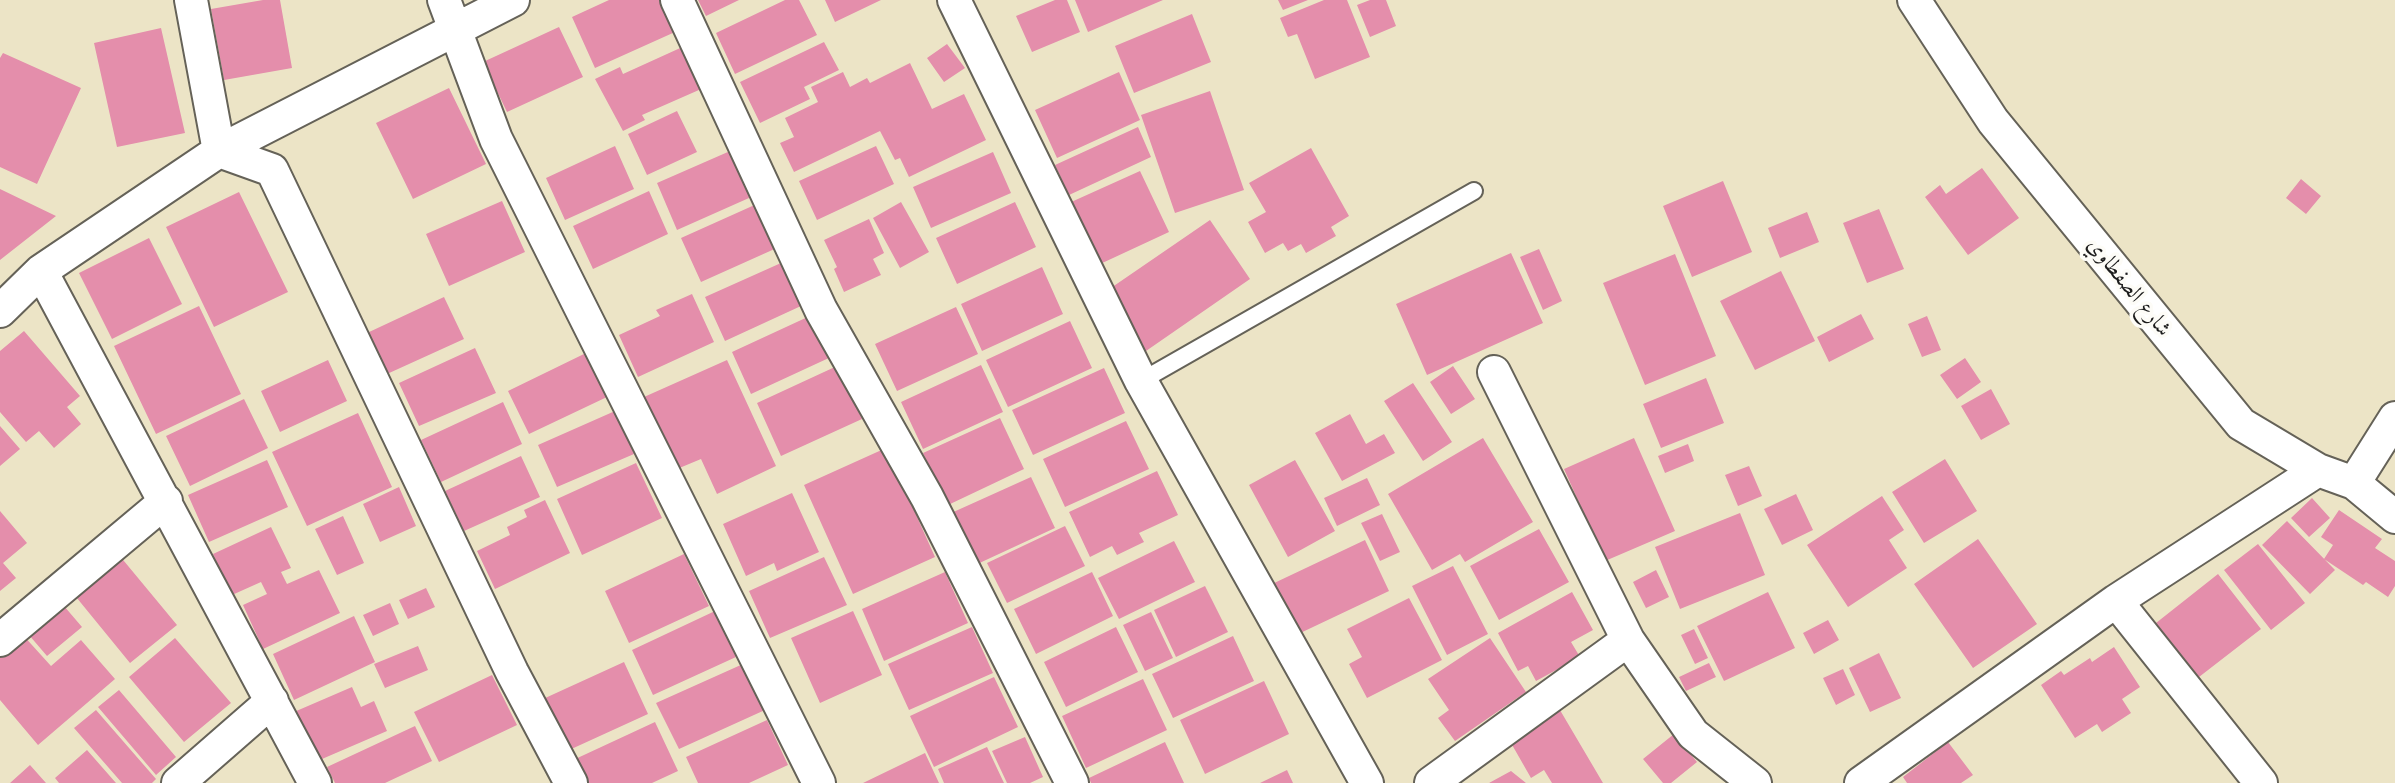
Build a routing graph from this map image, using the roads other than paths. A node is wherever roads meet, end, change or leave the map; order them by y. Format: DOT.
graph roads {
  1 [pos="191,0"];
  2 [pos="513,0"];
  3 [pos="677,0"];
  4 [pos="954,0"];
  5 [pos="1914,0"];
  6 [pos="450,14"];
  7 [pos="219,151"];
  8 [pos="1474,191"];
  9 [pos="41,271"];
  10 [pos="0,311"];
  11 [pos="1494,372"];
  12 [pos="1141,381"];
  13 [pos="2395,418"];
  14 [pos="2318,470"];
  15 [pos="2354,483"];
  16 [pos="166,501"];
  17 [pos="2395,517"];
  18 [pos="2116,601"];
  19 [pos="0,640"];
  20 [pos="1628,640"];
  21 [pos="272,701"];
  22 [pos="178,783"];
  23 [pos="315,783"];
  24 [pos="571,783"];
  25 [pos="819,783"];
  26 [pos="1072,783"];
  27 [pos="1367,783"];
  28 [pos="1431,783"];
  29 [pos="1755,783"];
  30 [pos="1861,783"];
  31 [pos="2261,783"];
  1 -- 7 [label="street"];
  2 -- 6 [label="street"];
  3 -- 26 [label="street"];
  4 -- 12 [label="street"];
  5 -- 14 [label="street, شارع الصفطاوي"];
  6 -- 7 [label="street"];
  6 -- 25 [label="street"];
  7 -- 9 [label="street"];
  7 -- 24 [label="street"];
  8 -- 12 [label="lane"];
  9 -- 10 [label="street"];
  9 -- 16 [label="street"];
  11 -- 20 [label="street"];
  12 -- 27 [label="street"];
  13 -- 15 [label="street"];
  14 -- 15 [label="street, شارع الصفطاوي"];
  14 -- 18 [label="street"];
  15 -- 17 [label="street, شارع الصفطاوي"];
  16 -- 19 [label="street"];
  16 -- 21 [label="street"];
  18 -- 30 [label="street"];
  18 -- 31 [label="street"];
  20 -- 28 [label="street"];
  20 -- 29 [label="street"];
  21 -- 22 [label="street"];
  21 -- 23 [label="street"];
}
